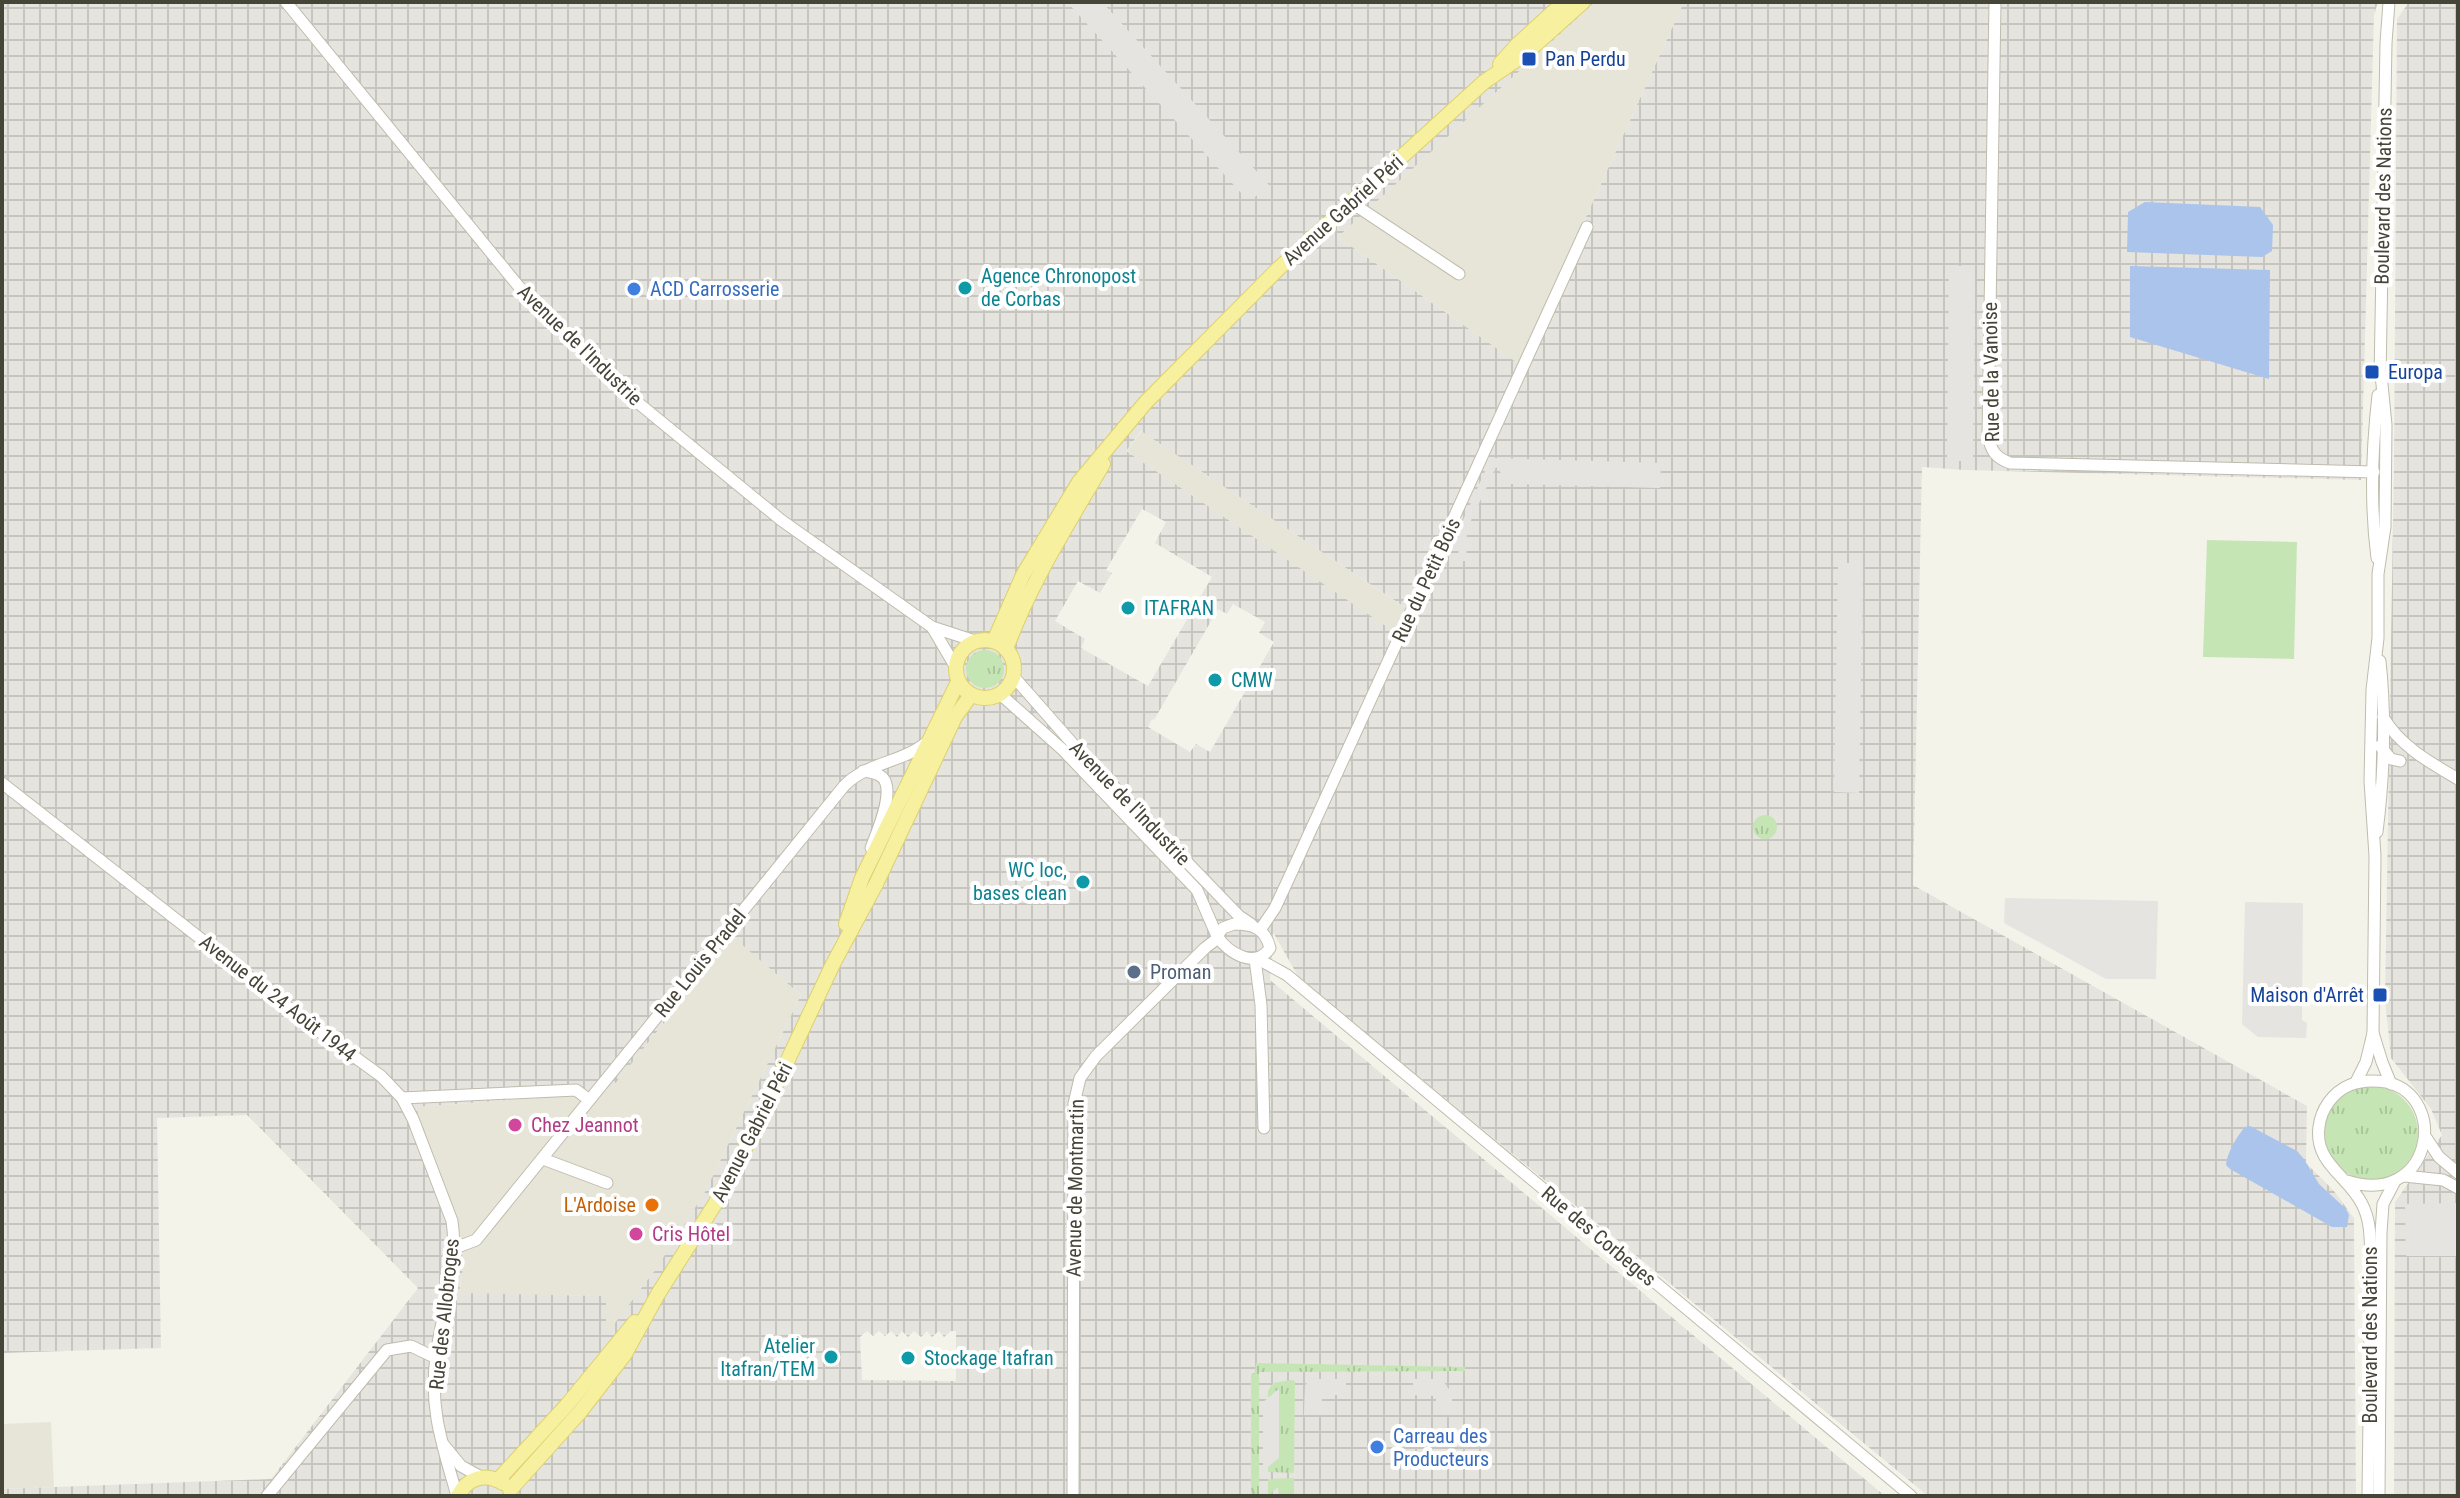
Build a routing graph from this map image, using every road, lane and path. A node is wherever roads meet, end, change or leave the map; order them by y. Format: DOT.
graph roads {
  1 [pos="286,2"];
  2 [pos="1564,2"];
  3 [pos="1583,2"];
  4 [pos="1995,2"];
  5 [pos="2392,2"];
  6 [pos="1484,82"];
  7 [pos="1352,203"];
  8 [pos="1587,227"];
  9 [pos="1459,274"];
  10 [pos="2381,374"];
  11 [pos="2374,472"];
  12 [pos="2378,574"];
  13 [pos="932,627"];
  14 [pos="2378,638"];
  15 [pos="975,641"];
  16 [pos="1000,645"];
  17 [pos="955,666"];
  18 [pos="1013,676"];
  19 [pos="958,682"];
  20 [pos="2372,690"];
  21 [pos="1000,694"];
  22 [pos="971,695"];
  23 [pos="2383,716"];
  24 [pos="931,739"];
  25 [pos="2406,745"];
  26 [pos="2382,751"];
  27 [pos="2400,761"];
  28 [pos="2429,762"];
  29 [pos="862,771"];
  30 [pos="2381,774"];
  31 [pos="2458,779"];
  32 [pos="2370,781"];
  33 [pos="2,783"];
  34 [pos="2375,856"];
  35 [pos="862,878"];
  36 [pos="1256,927"];
  37 [pos="1218,937"];
  38 [pos="1270,948"];
  39 [pos="1257,959"];
  40 [pos="833,964"];
  41 [pos="1287,975"];
  42 [pos="2373,1033"];
  43 [pos="2356,1082"];
  44 [pos="2391,1084"];
  45 [pos="402,1098"];
  46 [pos="588,1099"];
  47 [pos="1264,1128"];
  48 [pos="2425,1136"];
  49 [pos="543,1159"];
  50 [pos="2458,1173"];
  51 [pos="2399,1178"];
  52 [pos="2347,1181"];
  53 [pos="607,1183"];
  54 [pos="2458,1188"];
  55 [pos="455,1248"];
  56 [pos="658,1294"];
  57 [pos="436,1358"];
  58 [pos="442,1442"];
  59 [pos="481,1477"];
  60 [pos="498,1480"];
  61 [pos="511,1493"];
  62 [pos="267,1496"];
  63 [pos="458,1496"];
  64 [pos="1073,1496"];
  65 [pos="1911,1496"];
  66 [pos="2368,1496"];
  67 [pos="2379,1496"];
  1 -- 13 [label="street, Avenue de l'Industrie"];
  2 -- 6 [label="main road"];
  3 -- 6 [label="main road, Avenue Gabriel Péri"];
  4 -- 11 [label="street, Rue de la Vanoise"];
  5 -- 10 [label="street, Boulevard des Nations"];
  6 -- 7 [label="main road, Avenue Gabriel Péri"];
  7 -- 9 [label="street"];
  7 -- 16 [label="main road, Avenue Gabriel Péri"];
  8 -- 36 [label="street, Rue du Petit Bois"];
  10 -- 11 [label="street, Boulevard des Nations"];
  10 -- 12 [label="street, Boulevard des Nations"];
  11 -- 12 [label="street, Boulevard des Nations"];
  12 -- 14 [label="street, Boulevard des Nations"];
  13 -- 15 [label="street, Avenue de l'Industrie"];
  13 -- 17 [label="street, Avenue de l'Industrie"];
  14 -- 20 [label="street, Boulevard des Nations"];
  14 -- 23 [label="street, Boulevard des Nations"];
  15 -- 16 [label="main road"];
  15 -- 17 [label="main road"];
  16 -- 18 [label="main road"];
  17 -- 19 [label="main road"];
  18 -- 21 [label="main road"];
  18 -- 36 [label="street, Avenue de l'Industrie"];
  19 -- 22 [label="main road"];
  19 -- 24 [label="main road, Avenue Gabriel Péri"];
  20 -- 26 [label="street"];
  20 -- 32 [label="street, Boulevard des Nations"];
  21 -- 22 [label="main road"];
  21 -- 37 [label="street, Avenue de l'Industrie"];
  22 -- 40 [label="main road, Avenue Gabriel Péri"];
  23 -- 25 [label="street"];
  23 -- 26 [label="street, Boulevard des Nations"];
  24 -- 29 [label="street, Rue Louis Pradel"];
  24 -- 35 [label="main road, Avenue Gabriel Péri"];
  25 -- 26 [label="street"];
  25 -- 28 [label="street"];
  26 -- 27 [label="street"];
  26 -- 30 [label="street, Boulevard des Nations"];
  26 -- 32 [label="street"];
  27 -- 28 [label="street"];
  27 -- 30 [label="street"];
  28 -- 31 [label="street"];
  29 -- 35 [label="street"];
  29 -- 46 [label="street, Rue Louis Pradel"];
  30 -- 34 [label="street, Boulevard des Nations"];
  32 -- 34 [label="street, Boulevard des Nations"];
  33 -- 45 [label="street, Avenue du 24 Août 1944"];
  34 -- 42 [label="street, Boulevard des Nations"];
  35 -- 40 [label="main road, Avenue Gabriel Péri"];
  36 -- 37 [label="street"];
  36 -- 38 [label="street, Avenue de l'Industrie"];
  37 -- 39 [label="street, Rue des Corbeges"];
  37 -- 64 [label="street, Avenue de Montmartin"];
  38 -- 39 [label="street"];
  38 -- 41 [label="street, Rue des Corbeges"];
  39 -- 41 [label="street, Rue des Corbeges"];
  39 -- 47 [label="street"];
  40 -- 56 [label="main road, Avenue Gabriel Péri"];
  41 -- 65 [label="street, Rue des Corbeges"];
  42 -- 43 [label="street, Boulevard des Nations"];
  42 -- 44 [label="street, Boulevard des Nations"];
  43 -- 44 [label="street"];
  43 -- 52 [label="street"];
  44 -- 48 [label="street"];
  45 -- 46 [label="street"];
  45 -- 55 [label="street, Rue des Allobroges"];
  46 -- 49 [label="street, Rue Louis Pradel"];
  48 -- 50 [label="street"];
  48 -- 51 [label="street"];
  49 -- 53 [label="street"];
  49 -- 55 [label="street, Rue Louis Pradel"];
  51 -- 52 [label="street"];
  51 -- 54 [label="street"];
  51 -- 67 [label="street, Boulevard des Nations"];
  52 -- 66 [label="street, Boulevard des Nations"];
  55 -- 57 [label="street, Rue des Allobroges"];
  56 -- 60 [label="main road, Avenue Gabriel Péri"];
  56 -- 61 [label="main road, Avenue Gabriel Péri"];
  57 -- 58 [label="street, Rue des Allobroges"];
  57 -- 62 [label="street"];
  58 -- 59 [label="street"];
  58 -- 63 [label="street, Rue des Allobroges"];
  59 -- 60 [label="main road"];
  59 -- 63 [label="main road"];
  60 -- 61 [label="main road"];
}
